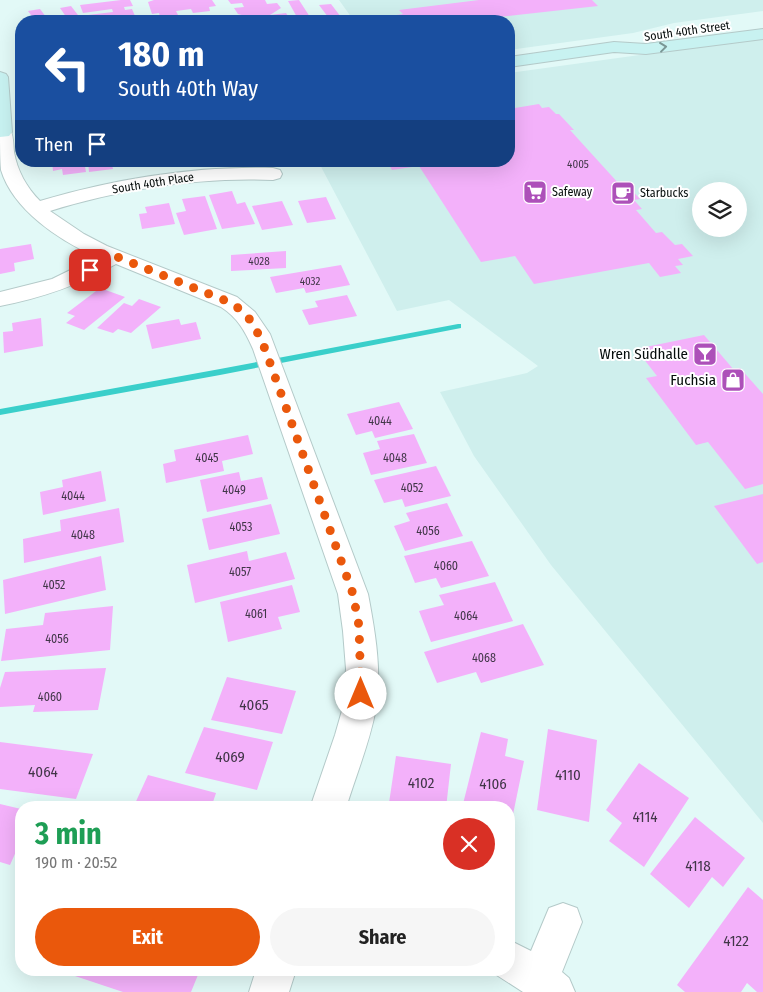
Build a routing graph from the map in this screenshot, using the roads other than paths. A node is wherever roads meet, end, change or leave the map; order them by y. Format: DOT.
graph roads {
  1 [pos="763,20"];
  2 [pos="763,34"];
  3 [pos="614,48"];
  4 [pos="515,61"];
  5 [pos="0,77"];
  6 [pos="8,131"];
  7 [pos="273,174"];
  8 [pos="35,209"];
  9 [pos="115,256"];
  10 [pos="0,299"];
  11 [pos="330,801"];
  12 [pos="563,922"];
  13 [pos="274,976"];
  14 [pos="534,977"];
  15 [pos="269,992"];
  1 -- 3 [label="main road, South 40th Street"];
  3 -- 2 [label="main road, South 40th Street, one-way"];
  3 -- 4 [label="main road, South 40th Street"];
  5 -- 6 [label="main road"];
  6 -- 8 [label="street"];
  7 -- 8 [label="street, South 40th Place"];
  8 -- 9 [label="street"];
  9 -- 10 [label="street"];
  9 -- 11 [label="street"];
  12 -- 14 [label="street"];
  13 -- 15 [label="street"];
}
